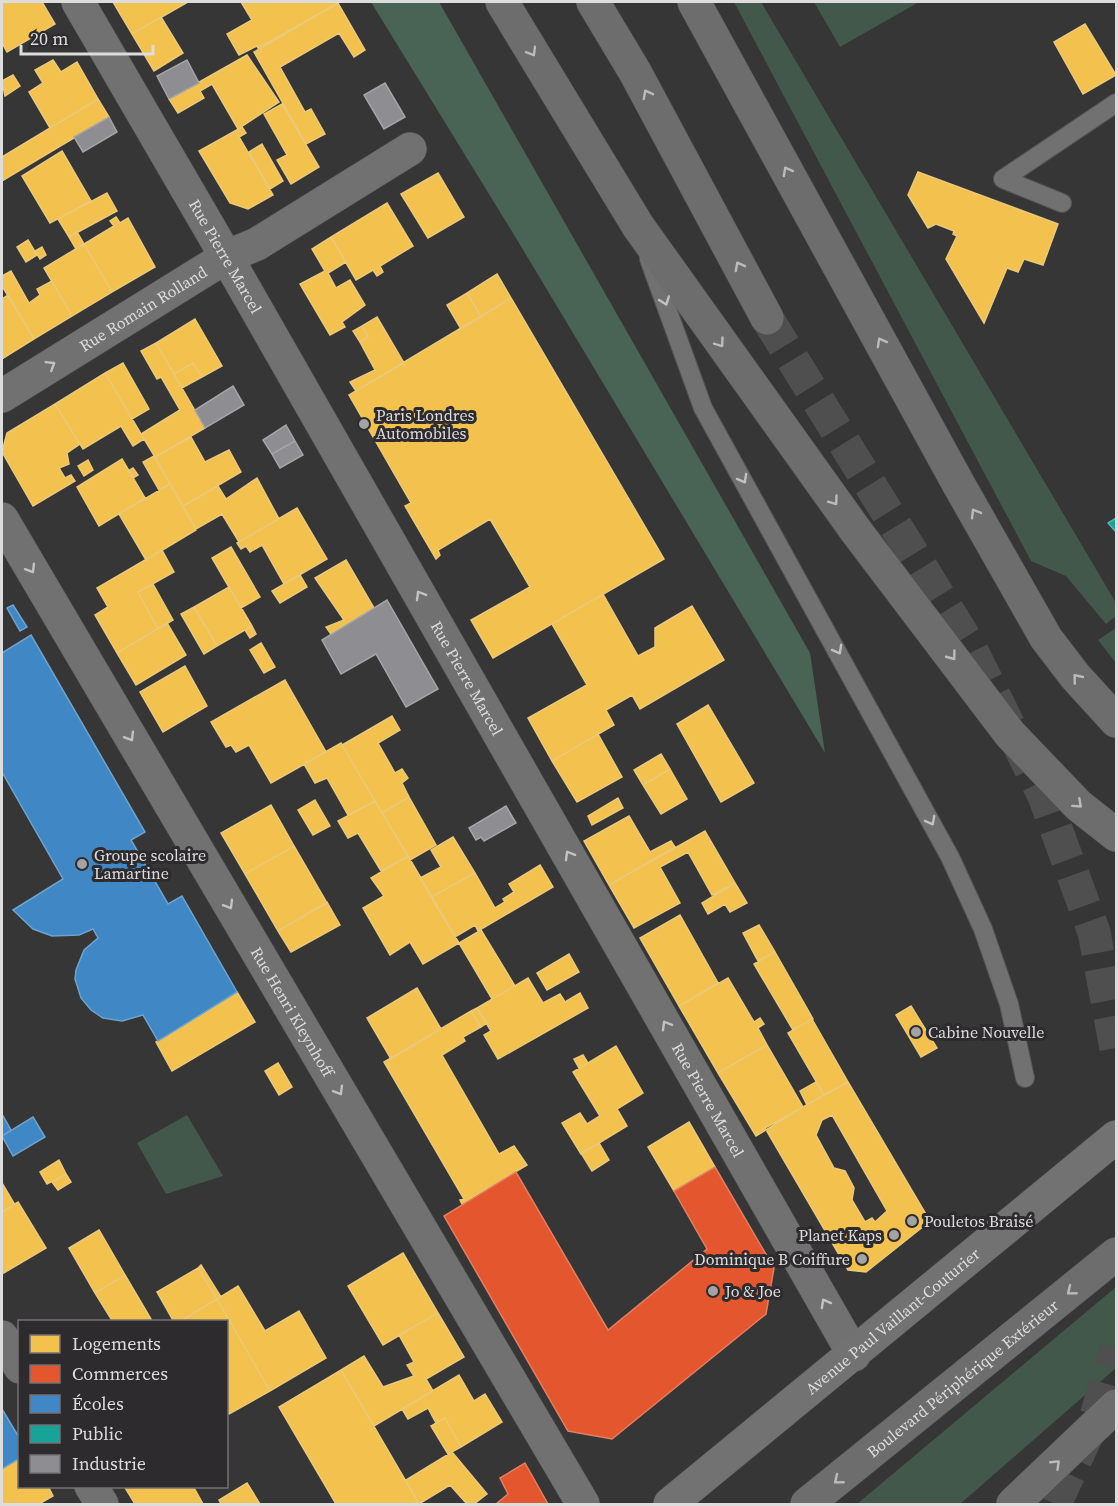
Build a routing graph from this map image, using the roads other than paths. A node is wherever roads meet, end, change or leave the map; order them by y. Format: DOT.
graph roads {
  1 [pos="78,2"];
  2 [pos="502,2"];
  3 [pos="593,2"];
  4 [pos="694,2"];
  5 [pos="1116,103"];
  6 [pos="410,149"];
  7 [pos="1062,203"];
  8 [pos="638,226"];
  9 [pos="226,257"];
  10 [pos="767,318"];
  11 [pos="2,396"];
  12 [pos="2,519"];
  13 [pos="1116,721"];
  14 [pos="1116,836"];
  15 [pos="1025,1078"];
  16 [pos="1116,1137"];
  17 [pos="1116,1254"];
  18 [pos="2,1337"];
  19 [pos="854,1355"];
  20 [pos="18,1364"];
  21 [pos="1116,1406"];
  22 [pos="92,1488"];
  23 [pos="102,1504"];
  24 [pos="583,1504"];
  25 [pos="670,1504"];
  26 [pos="807,1504"];
  27 [pos="1013,1504"];
  1 -- 9 [label="street, Rue Pierre Marcel"];
  2 -- 8 [label="highway, one-way"];
  10 -- 3 [label="highway, one-way"];
  13 -- 4 [label="highway, one-way"];
  5 -- 7 [label="lane"];
  6 -- 9 [label="street, Rue Romain Rolland"];
  8 -- 14 [label="highway, one-way"];
  8 -- 15 [label="lane, one-way"];
  11 -- 9 [label="street, Rue Romain Rolland, one-way"];
  19 -- 9 [label="street, Rue Pierre Marcel, one-way"];
  12 -- 24 [label="street, Rue Henri Kleynhoff, one-way"];
  16 -- 19 [label="main road, Avenue Paul Vaillant-Couturier"];
  17 -- 26 [label="highway, Boulevard Périphérique Extérieur, one-way"];
  18 -- 20 [label="street"];
  19 -- 25 [label="main road, Avenue Paul Vaillant-Couturier"];
  27 -- 21 [label="highway, one-way"];
  22 -- 23 [label="street"];
}
